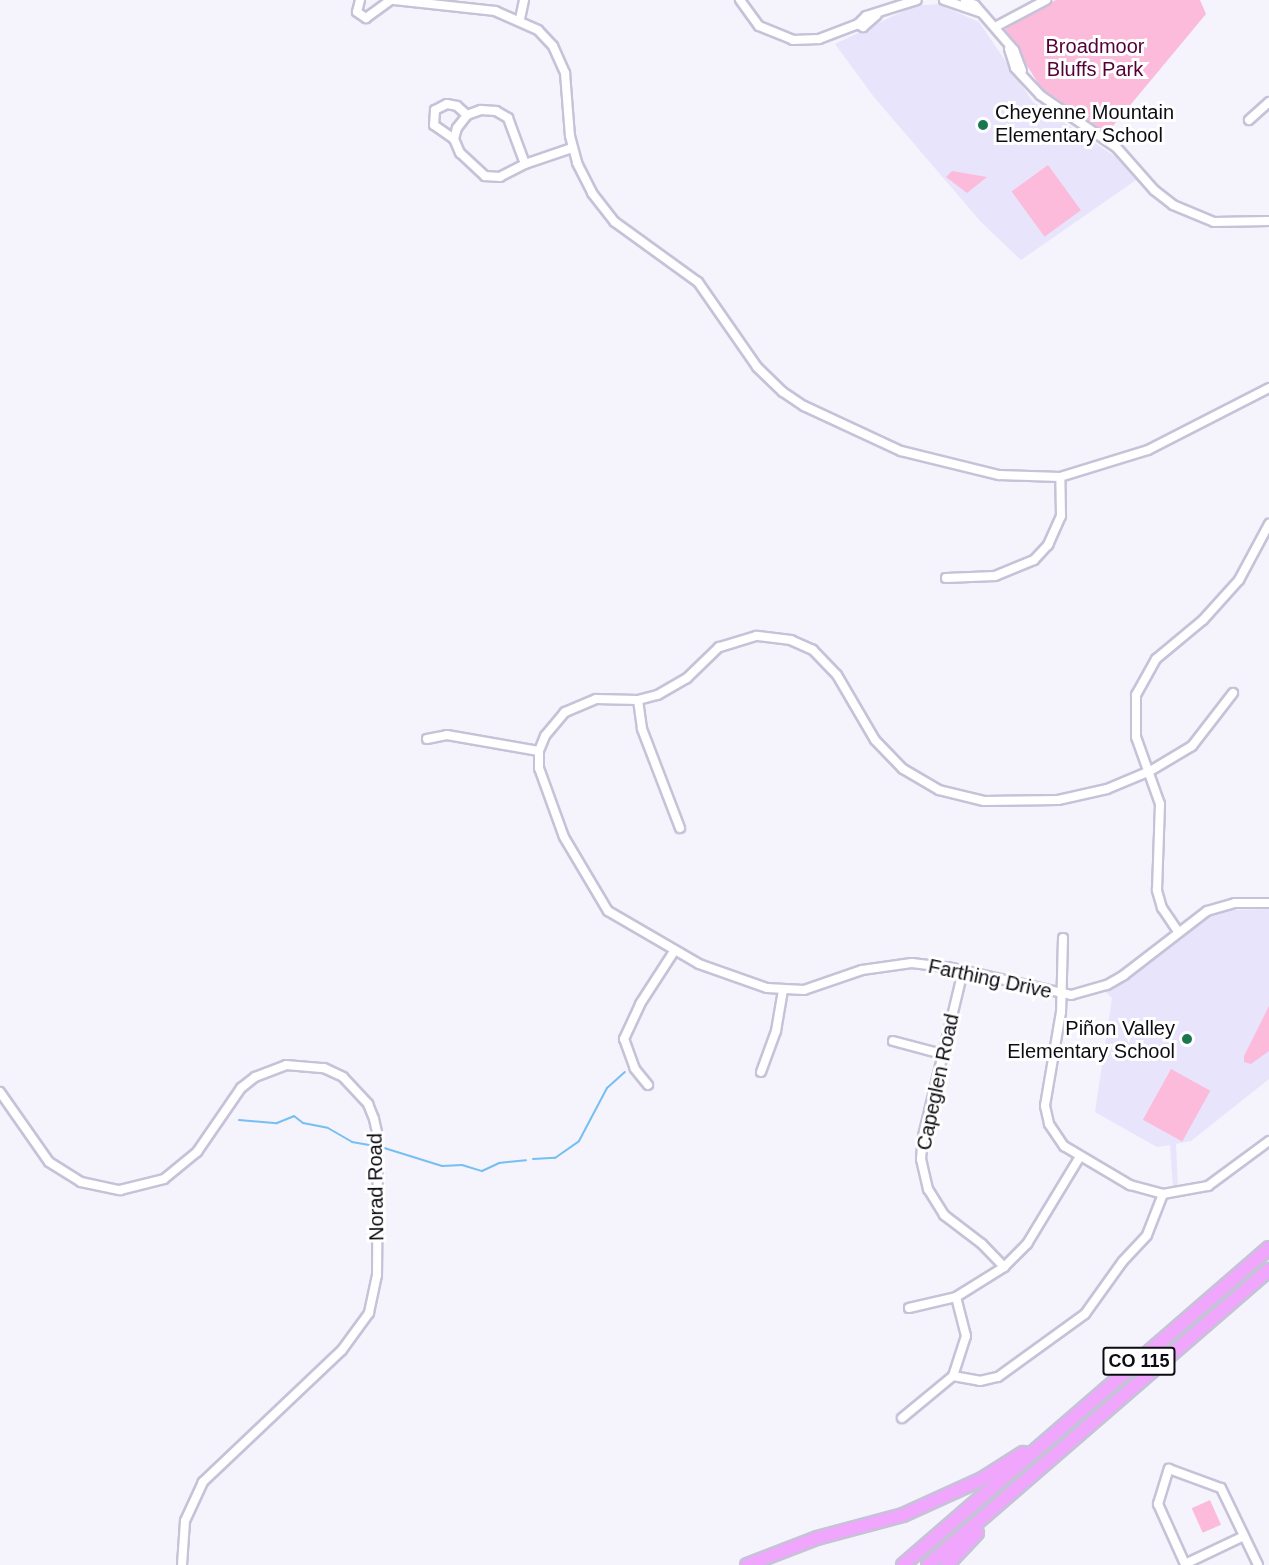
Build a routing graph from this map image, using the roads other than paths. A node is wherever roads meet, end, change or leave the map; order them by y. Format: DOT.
graph roads {
  1 [pos="360,0"];
  2 [pos="393,0"];
  3 [pos="524,0"];
  4 [pos="740,0"];
  5 [pos="917,0"];
  6 [pos="944,0"];
  7 [pos="965,0"];
  8 [pos="1046,0"];
  9 [pos="979,12"];
  10 [pos="520,19"];
  11 [pos="995,27"];
  12 [pos="1269,102"];
  13 [pos="467,115"];
  14 [pos="1249,120"];
  15 [pos="454,139"];
  16 [pos="572,148"];
  17 [pos="525,164"];
  18 [pos="1269,221"];
  19 [pos="1268,392"];
  20 [pos="1060,477"];
  21 [pos="1268,529"];
  22 [pos="946,578"];
  23 [pos="1233,693"];
  24 [pos="638,700"];
  25 [pos="427,739"];
  26 [pos="539,751"];
  27 [pos="1150,771"];
  28 [pos="680,828"];
  29 [pos="1269,903"];
  30 [pos="1178,930"];
  31 [pos="1063,938"];
  32 [pos="675,950"];
  33 [pos="963,971"];
  34 [pos="783,990"];
  35 [pos="1063,995"];
  36 [pos="893,1041"];
  37 [pos="942,1054"];
  38 [pos="761,1072"];
  39 [pos="648,1085"];
  40 [pos="0,1092"];
  41 [pos="1269,1141"];
  42 [pos="1079,1158"];
  43 [pos="1162,1194"];
  44 [pos="1269,1248"];
  45 [pos="1004,1268"];
  46 [pos="1269,1270"];
  47 [pos="956,1297"];
  48 [pos="909,1308"];
  49 [pos="953,1376"];
  50 [pos="1082,1410"];
  51 [pos="902,1418"];
  52 [pos="1086,1429"];
  53 [pos="1244,1536"];
  54 [pos="182,1565"];
  55 [pos="747,1565"];
  56 [pos="903,1565"];
  57 [pos="928,1565"];
  58 [pos="947,1565"];
  59 [pos="1258,1565"];
  1 -- 2 [label="street"];
  2 -- 10 [label="street"];
  3 -- 10 [label="street"];
  4 -- 5 [label="street"];
  6 -- 9 [label="street"];
  7 -- 9 [label="street"];
  8 -- 11 [label="street"];
  9 -- 11 [label="street"];
  10 -- 16 [label="street"];
  11 -- 18 [label="street"];
  12 -- 14 [label="street"];
  13 -- 15 [label="street"];
  13 -- 15 [label="street"];
  13 -- 17 [label="street"];
  15 -- 17 [label="street"];
  16 -- 17 [label="street"];
  16 -- 20 [label="street"];
  19 -- 20 [label="street"];
  20 -- 22 [label="street"];
  21 -- 27 [label="street"];
  23 -- 27 [label="street"];
  24 -- 26 [label="street"];
  24 -- 27 [label="street"];
  24 -- 28 [label="street"];
  25 -- 26 [label="street"];
  26 -- 32 [label="street, Farthing Drive"];
  27 -- 30 [label="street"];
  29 -- 30 [label="street, Farthing Drive"];
  30 -- 35 [label="street, Farthing Drive"];
  31 -- 35 [label="street"];
  32 -- 34 [label="street, Farthing Drive"];
  32 -- 39 [label="street"];
  33 -- 34 [label="street, Farthing Drive"];
  33 -- 35 [label="street, Farthing Drive"];
  33 -- 37 [label="street, Capeglen Road"];
  34 -- 38 [label="street"];
  35 -- 42 [label="street"];
  36 -- 37 [label="street"];
  37 -- 45 [label="street, Capeglen Road"];
  40 -- 54 [label="street, Norad Road"];
  41 -- 43 [label="street"];
  42 -- 43 [label="street"];
  42 -- 45 [label="street"];
  43 -- 49 [label="street"];
  44 -- 50 [label="highway, CO 115"];
  45 -- 47 [label="street"];
  46 -- 52 [label="highway, CO 115"];
  47 -- 48 [label="street"];
  47 -- 49 [label="street"];
  49 -- 51 [label="street"];
  50 -- 55 [label="highway"];
  50 -- 56 [label="highway, CO 115"];
  52 -- 57 [label="highway, CO 115"];
  52 -- 58 [label="highway"];
  53 -- 53 [label="street"];
  53 -- 59 [label="street"];
}
